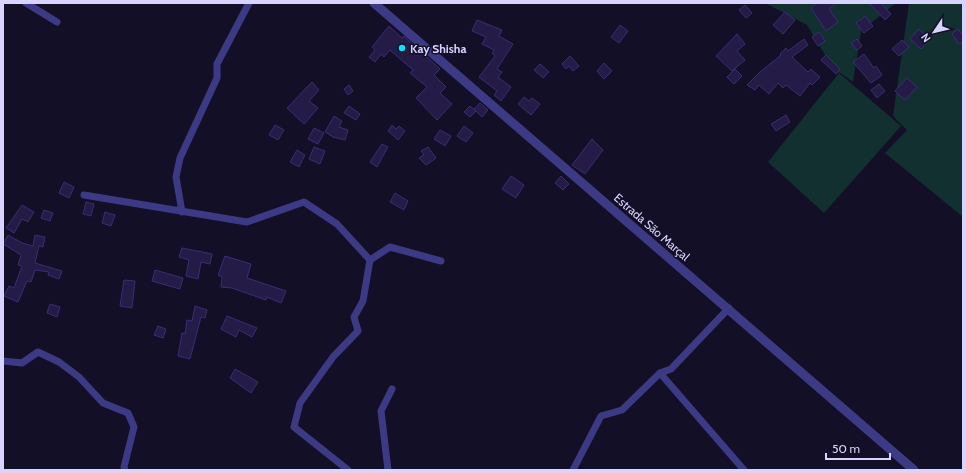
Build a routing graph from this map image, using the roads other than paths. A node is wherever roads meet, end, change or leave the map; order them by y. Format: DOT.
graph roads {
  1 [pos="26,3"];
  2 [pos="249,3"];
  3 [pos="374,3"];
  4 [pos="58,22"];
  5 [pos="84,195"];
  6 [pos="182,212"];
  7 [pos="370,260"];
  8 [pos="441,262"];
  9 [pos="729,308"];
  10 [pos="3,361"];
  11 [pos="660,373"];
  12 [pos="392,389"];
  13 [pos="386,468"];
  14 [pos="125,470"];
  15 [pos="348,470"];
  16 [pos="573,470"];
  17 [pos="744,470"];
  18 [pos="914,470"];
  1 -- 4 [label="street"];
  2 -- 6 [label="street"];
  3 -- 9 [label="street, Estrada São Marçal"];
  5 -- 6 [label="street"];
  6 -- 7 [label="street"];
  7 -- 8 [label="street"];
  7 -- 15 [label="street"];
  9 -- 11 [label="street"];
  9 -- 18 [label="street, Estrada São Marçal"];
  10 -- 14 [label="street"];
  11 -- 16 [label="street"];
  11 -- 17 [label="street"];
  12 -- 13 [label="street"];
}
